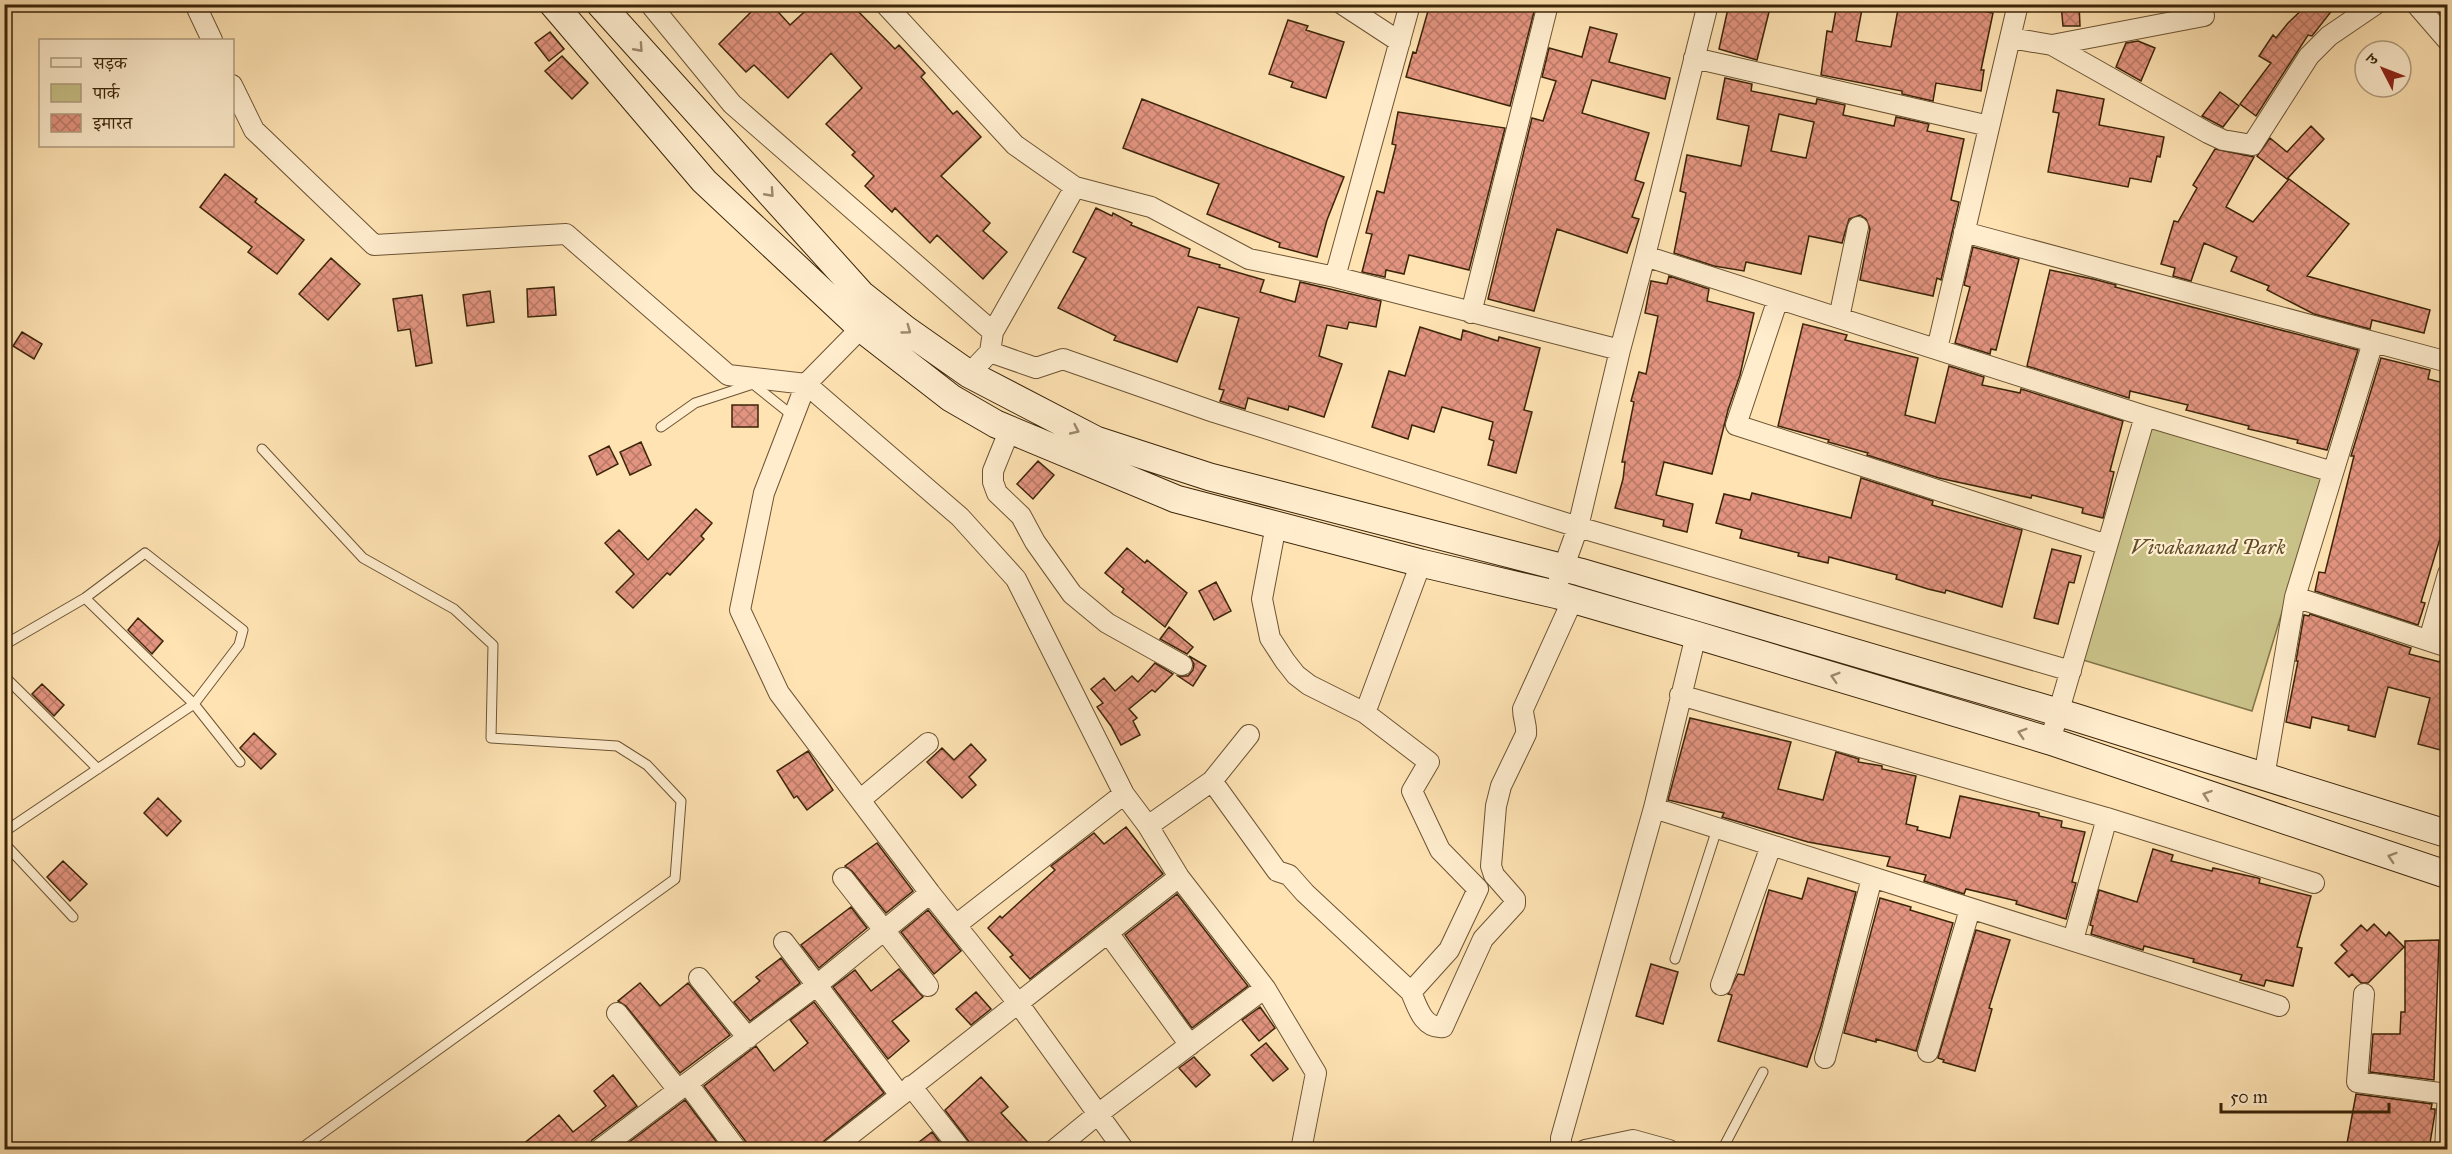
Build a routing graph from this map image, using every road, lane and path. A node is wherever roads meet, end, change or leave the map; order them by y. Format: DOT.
graph roads {
  1 [pos="195,4"];
  2 [pos="552,4"];
  3 [pos="600,4"];
  4 [pos="650,4"];
  5 [pos="885,4"];
  6 [pos="1342,4"];
  7 [pos="1410,4"];
  8 [pos="1548,4"];
  9 [pos="1708,4"];
  10 [pos="2018,4"];
  11 [pos="2376,4"];
  12 [pos="2415,4"];
  13 [pos="2204,16"];
  14 [pos="2010,38"];
  15 [pos="212,39"];
  16 [pos="2448,41"];
  17 [pos="1400,42"];
  18 [pos="2052,45"];
  19 [pos="1694,58"];
  20 [pos="234,89"];
  21 [pos="1989,126"];
  22 [pos="1075,187"];
  23 [pos="1858,227"];
  24 [pos="1964,232"];
  25 [pos="1645,256"];
  26 [pos="1335,277"];
  27 [pos="1778,299"];
  28 [pos="1471,313"];
  29 [pos="1839,318"];
  30 [pos="861,328"];
  31 [pos="993,332"];
  32 [pos="2373,342"];
  33 [pos="1620,350"];
  34 [pos="1937,350"];
  35 [pos="990,352"];
  36 [pos="2448,362"];
  37 [pos="969,374"];
  38 [pos="806,384"];
  39 [pos="794,416"];
  40 [pos="2145,416"];
  41 [pos="661,427"];
  42 [pos="1010,429"];
  43 [pos="262,449"];
  44 [pos="2333,472"];
  45 [pos="1276,525"];
  46 [pos="1578,527"];
  47 [pos="2107,545"];
  48 [pos="1421,563"];
  49 [pos="1563,568"];
  50 [pos="2448,574"];
  51 [pos="1564,597"];
  52 [pos="2295,597"];
  53 [pos="85,598"];
  54 [pos="1696,635"];
  55 [pos="2438,644"];
  56 [pos="4,645"];
  57 [pos="1182,665"];
  58 [pos="2071,671"];
  59 [pos="4,676"];
  60 [pos="1680,695"];
  61 [pos="194,704"];
  62 [pos="1365,713"];
  63 [pos="2058,714"];
  64 [pos="1249,735"];
  65 [pos="2050,741"];
  66 [pos="928,743"];
  67 [pos="240,762"];
  68 [pos="98,769"];
  69 [pos="2264,777"];
  70 [pos="1212,781"];
  71 [pos="1124,794"];
  72 [pos="861,800"];
  73 [pos="1654,808"];
  74 [pos="2107,818"];
  75 [pos="1148,826"];
  76 [pos="1717,829"];
  77 [pos="4,832"];
  78 [pos="2448,834"];
  79 [pos="4,843"];
  80 [pos="1771,846"];
  81 [pos="2448,875"];
  82 [pos="1179,877"];
  83 [pos="843,878"];
  84 [pos="1872,878"];
  85 [pos="2314,883"];
  86 [pos="930,893"];
  87 [pos="1970,909"];
  88 [pos="73,917"];
  89 [pos="956,925"];
  90 [pos="885,931"];
  91 [pos="1108,933"];
  92 [pos="2073,940"];
  93 [pos="784,942"];
  94 [pos="1675,959"];
  95 [pos="699,978"];
  96 [pos="817,985"];
  97 [pos="1722,985"];
  98 [pos="928,986"];
  99 [pos="1265,988"];
  100 [pos="1411,992"];
  101 [pos="2364,994"];
  102 [pos="1018,1003"];
  103 [pos="2279,1006"];
  104 [pos="617,1013"];
  105 [pos="748,1038"];
  106 [pos="1190,1045"];
  107 [pos="1928,1052"];
  108 [pos="1825,1058"];
  109 [pos="1763,1072"];
  110 [pos="682,1087"];
  111 [pos="905,1091"];
  112 [pos="2447,1093"];
  113 [pos="1098,1114"];
  114 [pos="610,1146"];
  115 [pos="299,1149"];
  116 [pos="737,1149"];
  117 [pos="831,1149"];
  118 [pos="961,1149"];
  119 [pos="1054,1149"];
  120 [pos="1124,1149"];
  121 [pos="1301,1149"];
  122 [pos="1561,1149"];
  123 [pos="1586,1149"];
  124 [pos="1669,1149"];
  125 [pos="1722,1149"];
  126 [pos="2445,1149"];
  1 -- 15 [label="street"];
  2 -- 30 [label="main road"];
  3 -- 37 [label="main road, one-way"];
  4 -- 31 [label="street"];
  5 -- 22 [label="street"];
  6 -- 17 [label="street"];
  7 -- 17 [label="street"];
  8 -- 28 [label="street"];
  9 -- 19 [label="street"];
  10 -- 14 [label="street"];
  11 -- 18 [label="street"];
  12 -- 16 [label="street"];
  13 -- 18 [label="street"];
  14 -- 18 [label="street"];
  14 -- 21 [label="street"];
  17 -- 26 [label="street"];
  19 -- 21 [label="street"];
  19 -- 25 [label="street"];
  20 -- 38 [label="street"];
  21 -- 24 [label="street"];
  22 -- 26 [label="street"];
  22 -- 31 [label="street"];
  23 -- 29 [label="street"];
  24 -- 32 [label="street"];
  24 -- 34 [label="street"];
  25 -- 27 [label="street"];
  25 -- 33 [label="street"];
  26 -- 28 [label="street"];
  27 -- 29 [label="street"];
  27 -- 47 [label="street"];
  28 -- 33 [label="street"];
  29 -- 34 [label="street"];
  30 -- 38 [label="street"];
  30 -- 42 [label="main road"];
  31 -- 35 [label="street"];
  32 -- 36 [label="street"];
  32 -- 44 [label="street"];
  33 -- 46 [label="street"];
  34 -- 40 [label="street"];
  35 -- 37 [label="street"];
  35 -- 46 [label="street"];
  37 -- 49 [label="main road, one-way"];
  38 -- 39 [label="street"];
  38 -- 71 [label="street"];
  39 -- 41 [label="lane"];
  39 -- 72 [label="street"];
  40 -- 44 [label="street"];
  40 -- 47 [label="street"];
  42 -- 45 [label="main road"];
  42 -- 57 [label="street"];
  43 -- 115 [label="lane"];
  44 -- 52 [label="street"];
  45 -- 48 [label="main road"];
  45 -- 62 [label="street"];
  46 -- 49 [label="street"];
  46 -- 58 [label="street"];
  47 -- 58 [label="street"];
  48 -- 51 [label="main road"];
  48 -- 62 [label="street"];
  49 -- 51 [label="street"];
  49 -- 63 [label="main road"];
  50 -- 55 [label="street"];
  51 -- 54 [label="main road"];
  51 -- 100 [label="street"];
  52 -- 55 [label="street"];
  52 -- 69 [label="street"];
  53 -- 56 [label="lane"];
  53 -- 61 [label="lane"];
  53 -- 61 [label="lane"];
  54 -- 60 [label="street"];
  65 -- 54 [label="main road, one-way"];
  58 -- 63 [label="street"];
  59 -- 68 [label="lane"];
  60 -- 73 [label="street"];
  60 -- 74 [label="street"];
  61 -- 67 [label="lane"];
  61 -- 68 [label="lane"];
  62 -- 100 [label="street"];
  63 -- 65 [label="street"];
  63 -- 69 [label="main road"];
  64 -- 70 [label="street"];
  81 -- 65 [label="main road, one-way"];
  66 -- 72 [label="street"];
  68 -- 77 [label="lane"];
  69 -- 78 [label="main road"];
  70 -- 75 [label="street"];
  70 -- 100 [label="street"];
  71 -- 75 [label="street"];
  71 -- 89 [label="street"];
  72 -- 86 [label="street"];
  73 -- 76 [label="street"];
  73 -- 122 [label="street"];
  74 -- 85 [label="street"];
  74 -- 92 [label="street"];
  75 -- 82 [label="street"];
  76 -- 80 [label="street"];
  76 -- 94 [label="lane"];
  79 -- 88 [label="lane"];
  80 -- 84 [label="street"];
  80 -- 97 [label="street"];
  82 -- 91 [label="street"];
  82 -- 99 [label="street"];
  83 -- 90 [label="street"];
  84 -- 87 [label="street"];
  84 -- 108 [label="street"];
  86 -- 89 [label="street"];
  86 -- 90 [label="street"];
  87 -- 92 [label="street"];
  87 -- 107 [label="street"];
  89 -- 102 [label="street"];
  90 -- 96 [label="street"];
  90 -- 98 [label="street"];
  91 -- 102 [label="street"];
  91 -- 106 [label="street"];
  92 -- 103 [label="street"];
  93 -- 96 [label="street"];
  95 -- 105 [label="street"];
  96 -- 105 [label="street"];
  96 -- 111 [label="street"];
  99 -- 106 [label="street"];
  99 -- 121 [label="street"];
  101 -- 112 [label="street"];
  102 -- 111 [label="street"];
  102 -- 113 [label="street"];
  104 -- 110 [label="street"];
  105 -- 110 [label="street"];
  106 -- 113 [label="street"];
  109 -- 125 [label="lane"];
  110 -- 114 [label="street"];
  110 -- 116 [label="street"];
  111 -- 117 [label="street"];
  111 -- 118 [label="street"];
  112 -- 126 [label="street"];
  113 -- 119 [label="street"];
  113 -- 120 [label="street"];
  123 -- 124 [label="street"];
}
